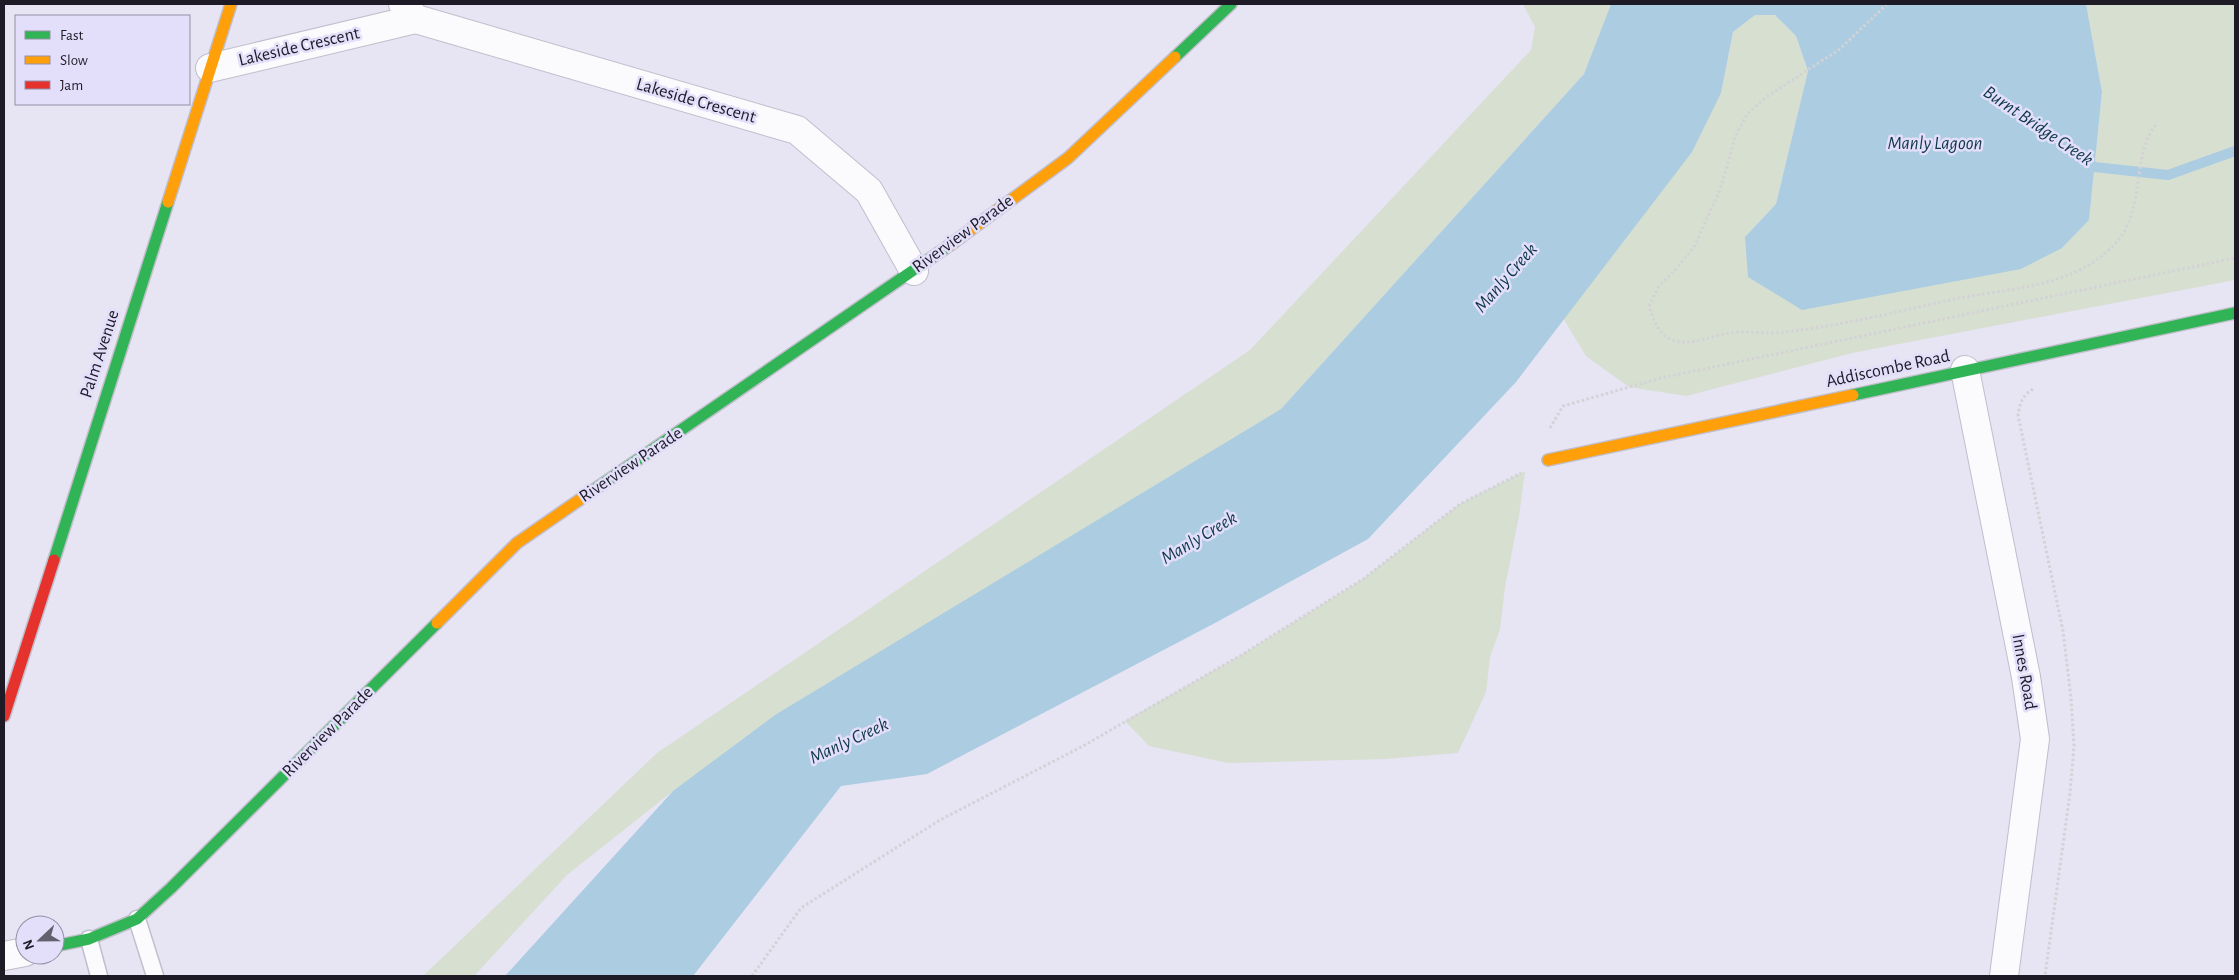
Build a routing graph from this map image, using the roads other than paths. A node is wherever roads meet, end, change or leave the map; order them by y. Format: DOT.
graph roads {
  1 [pos="231,4"];
  2 [pos="1231,4"];
  3 [pos="410,11"];
  4 [pos="210,68"];
  5 [pos="914,271"];
  6 [pos="2235,313"];
  7 [pos="1965,370"];
  8 [pos="1548,460"];
  9 [pos="4,716"];
  10 [pos="137,919"];
  11 [pos="89,939"];
  12 [pos="65,944"];
  13 [pos="100,976"];
  14 [pos="155,976"];
  15 [pos="2004,976"];
  1 -- 4 [label="street, Palm Avenue"];
  2 -- 5 [label="street, Riverview Parade"];
  3 -- 4 [label="street, Lakeside Crescent"];
  3 -- 5 [label="street, Lakeside Crescent"];
  4 -- 9 [label="street, Palm Avenue"];
  5 -- 10 [label="street, Riverview Parade"];
  6 -- 7 [label="street, Addiscombe Road"];
  7 -- 8 [label="street, Addiscombe Road"];
  7 -- 15 [label="street, Innes Road"];
  10 -- 11 [label="street, Riverview Parade"];
  10 -- 14 [label="lane"];
  11 -- 12 [label="street, Riverview Parade"];
  11 -- 13 [label="lane"];
}
